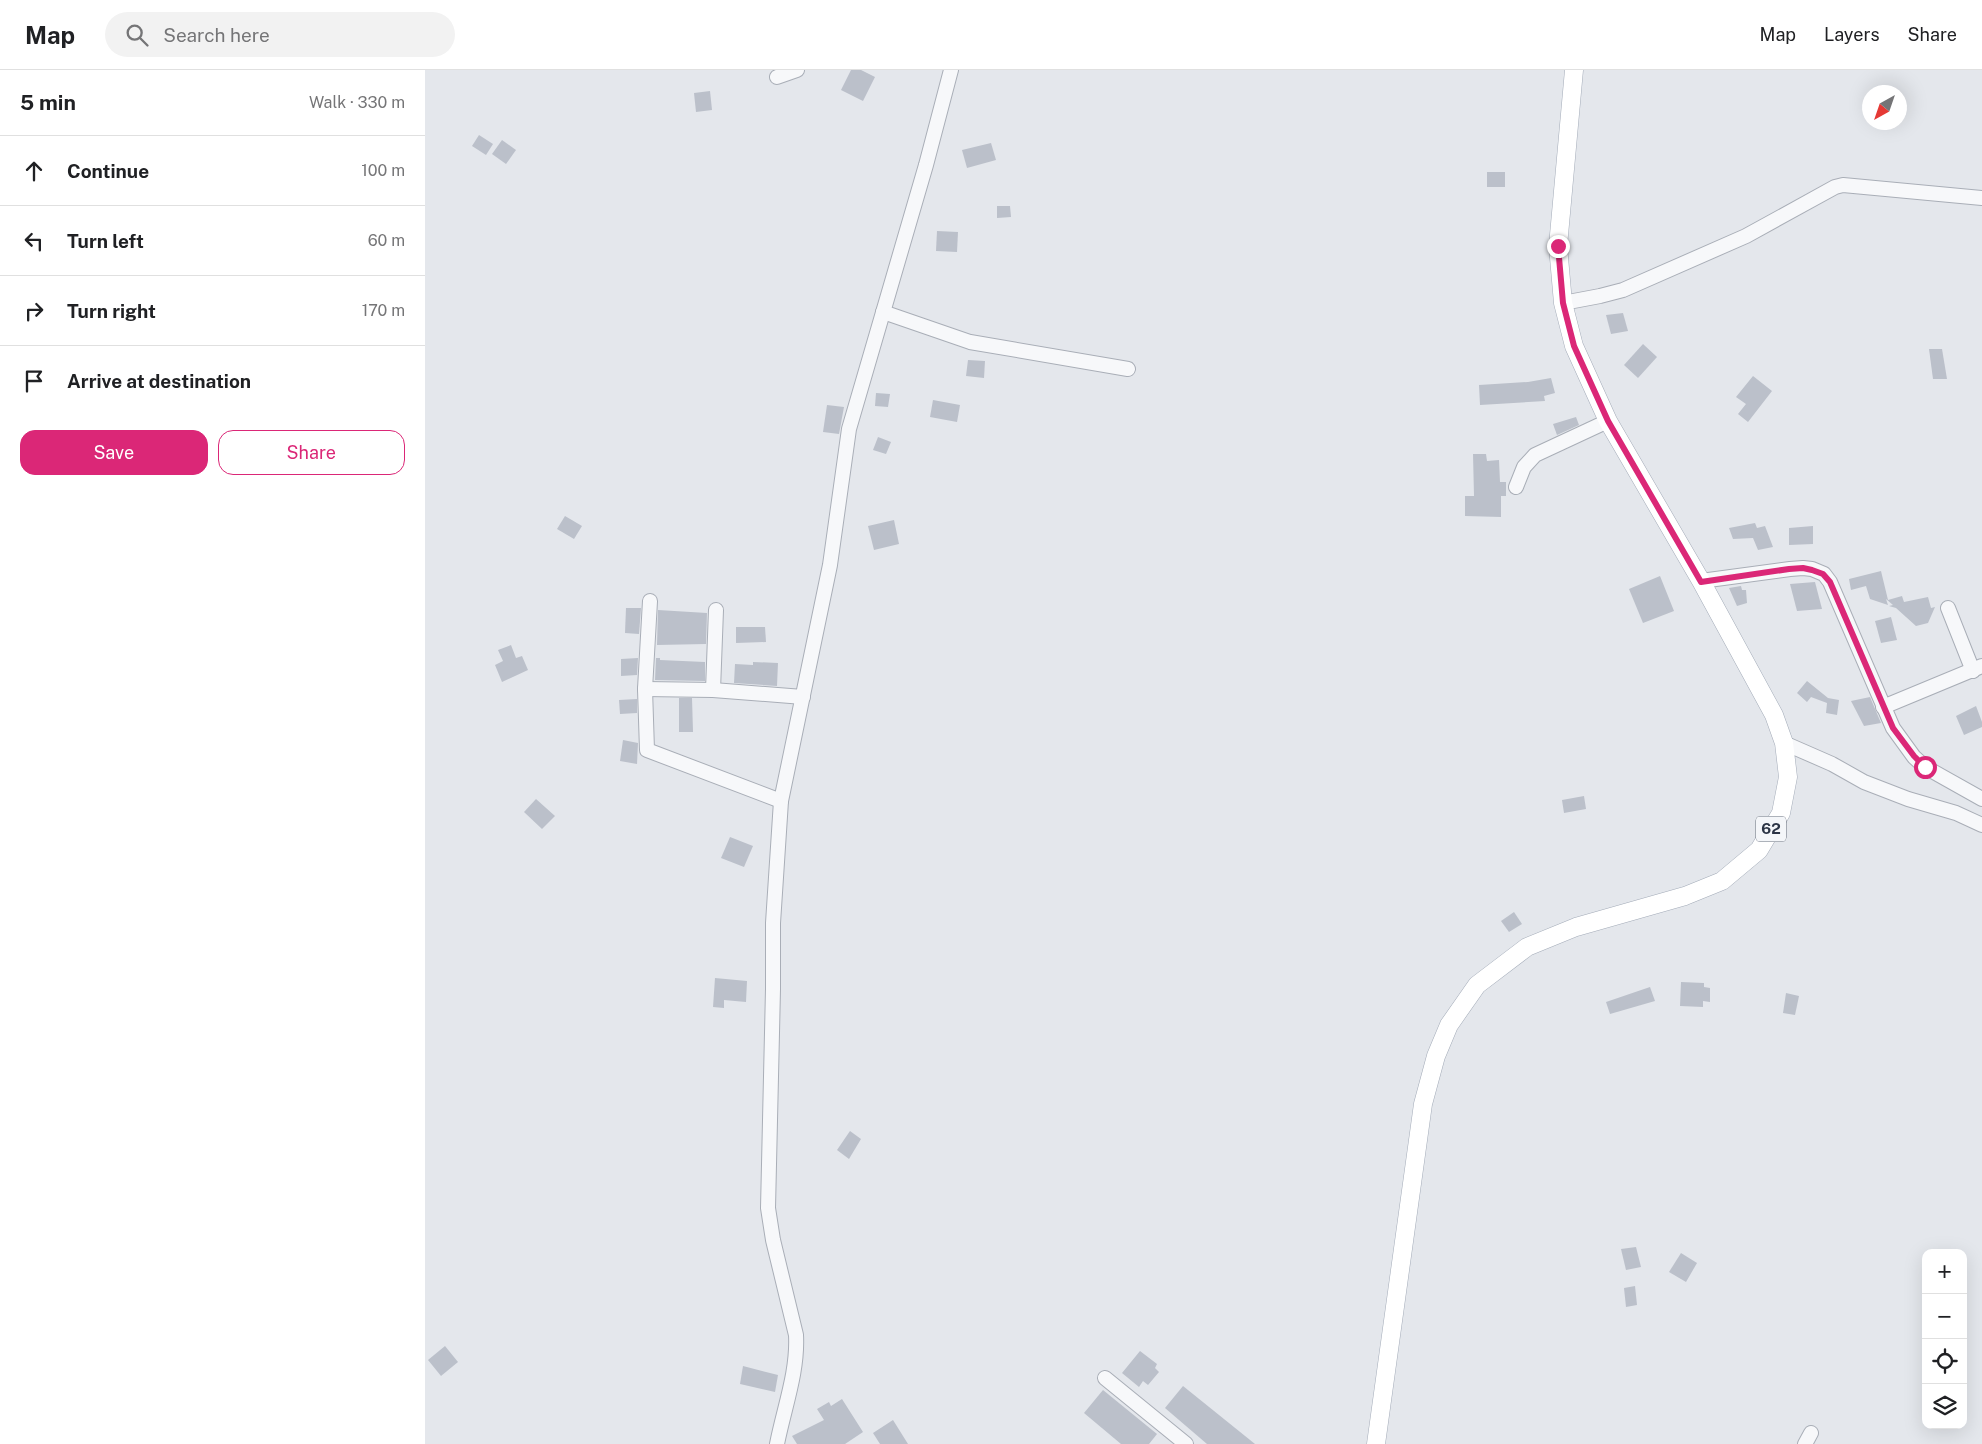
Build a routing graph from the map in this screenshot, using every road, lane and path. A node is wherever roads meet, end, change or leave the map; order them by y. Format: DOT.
graph roads {
  1 [pos="797,70"];
  2 [pos="951,70"];
  3 [pos="1574,70"];
  4 [pos="777,77"];
  5 [pos="1982,198"];
  6 [pos="1563,303"];
  7 [pos="883,312"];
  8 [pos="1128,369"];
  9 [pos="1608,421"];
  10 [pos="1516,487"];
  11 [pos="1701,582"];
  12 [pos="650,601"];
  13 [pos="1948,608"];
  14 [pos="716,610"];
  15 [pos="1977,668"];
  16 [pos="645,689"];
  17 [pos="713,690"];
  18 [pos="803,697"];
  19 [pos="1883,707"];
  20 [pos="1784,744"];
  21 [pos="1982,799"];
  22 [pos="781,801"];
  23 [pos="1982,825"];
  24 [pos="1105,1378"];
  25 [pos="777,1444"];
  26 [pos="1186,1444"];
  27 [pos="1376,1444"];
  1 -- 4 [label="street"];
  2 -- 7 [label="street"];
  3 -- 6 [label="main road, 62"];
  5 -- 6 [label="street"];
  6 -- 9 [label="main road, 62"];
  7 -- 8 [label="street"];
  7 -- 18 [label="street"];
  9 -- 10 [label="street"];
  9 -- 11 [label="main road, 62"];
  11 -- 19 [label="street"];
  11 -- 20 [label="main road, 62"];
  12 -- 16 [label="street"];
  13 -- 15 [label="street"];
  14 -- 17 [label="street"];
  15 -- 19 [label="street"];
  16 -- 17 [label="street"];
  16 -- 22 [label="street"];
  17 -- 18 [label="street"];
  18 -- 22 [label="street"];
  19 -- 21 [label="street"];
  20 -- 23 [label="street"];
  20 -- 27 [label="main road, 62"];
  22 -- 25 [label="street"];
  24 -- 26 [label="street"];
}
